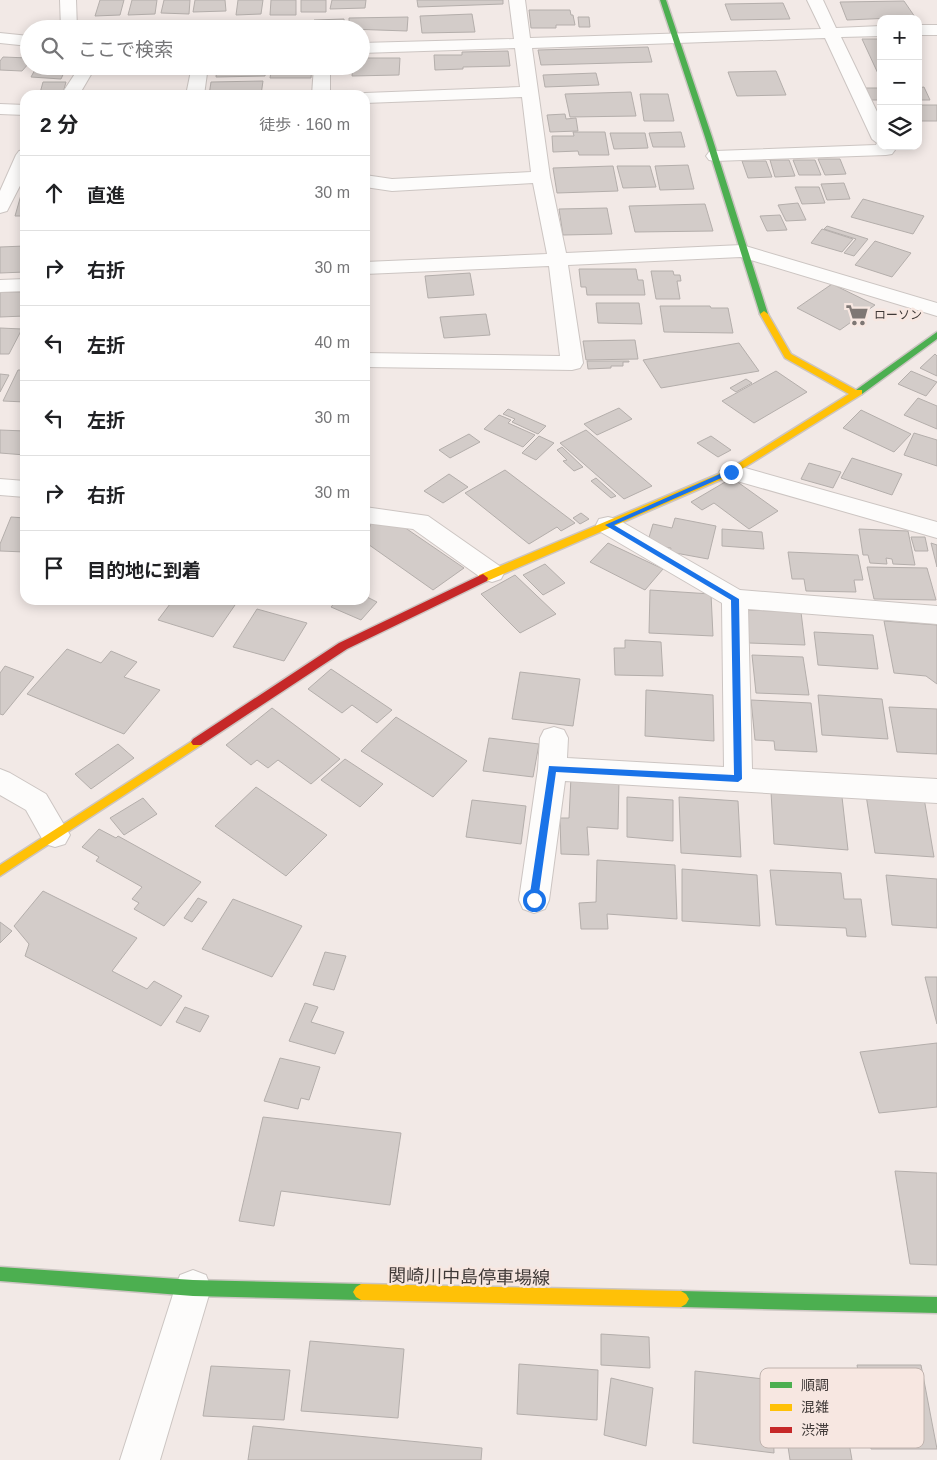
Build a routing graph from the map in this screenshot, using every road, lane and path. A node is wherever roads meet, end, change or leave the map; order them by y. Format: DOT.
graph roads {
  1 [pos="68,0"];
  2 [pos="518,0"];
  3 [pos="663,0"];
  4 [pos="815,0"];
  5 [pos="69,20"];
  6 [pos="922,30"];
  7 [pos="937,30"];
  8 [pos="877,31"];
  9 [pos="830,32"];
  10 [pos="0,38"];
  11 [pos="674,39"];
  12 [pos="20,40"];
  13 [pos="522,42"];
  14 [pos="370,48"];
  15 [pos="82,75"];
  16 [pos="198,75"];
  17 [pos="322,75"];
  18 [pos="73,90"];
  19 [pos="196,90"];
  20 [pos="321,90"];
  21 [pos="529,92"];
  22 [pos="370,98"];
  23 [pos="0,108"];
  24 [pos="20,110"];
  25 [pos="877,131"];
  26 [pos="886,150"];
  27 [pos="715,156"];
  28 [pos="541,177"];
  29 [pos="370,182"];
  30 [pos="18,189"];
  31 [pos="0,207"];
  32 [pos="742,251"];
  33 [pos="558,260"];
  34 [pos="370,268"];
  35 [pos="20,285"];
  36 [pos="0,286"];
  37 [pos="937,310"];
  38 [pos="937,335"];
  39 [pos="370,360"];
  40 [pos="856,394"];
  41 [pos="731,472"];
  42 [pos="0,487"];
  43 [pos="20,489"];
  44 [pos="370,516"];
  45 [pos="608,525"];
  46 [pos="937,530"];
  47 [pos="492,573"];
  48 [pos="735,599"];
  49 [pos="937,615"];
  50 [pos="554,738"];
  51 [pos="552,768"];
  52 [pos="738,779"];
  53 [pos="0,781"];
  54 [pos="937,791"];
  55 [pos="55,835"];
  56 [pos="0,871"];
  57 [pos="534,900"];
  58 [pos="0,1274"];
  59 [pos="193,1288"];
  60 [pos="937,1305"];
  61 [pos="140,1460"];
  1 -- 5 [label="street"];
  2 -- 13 [label="street"];
  3 -- 11 [label="street"];
  4 -- 9 [label="street"];
  6 -- 7 [label="street"];
  8 -- 9 [label="street"];
  9 -- 11 [label="street"];
  9 -- 25 [label="street"];
  10 -- 12 [label="street"];
  11 -- 13 [label="street"];
  11 -- 27 [label="street"];
  13 -- 14 [label="street"];
  13 -- 21 [label="street"];
  15 -- 18 [label="street"];
  16 -- 19 [label="street"];
  17 -- 20 [label="street"];
  21 -- 22 [label="street"];
  21 -- 28 [label="street"];
  23 -- 24 [label="street"];
  26 -- 27 [label="street"];
  27 -- 32 [label="street"];
  28 -- 29 [label="street"];
  28 -- 33 [label="street"];
  30 -- 31 [label="street"];
  32 -- 33 [label="street"];
  32 -- 37 [label="street"];
  32 -- 40 [label="street"];
  33 -- 34 [label="street"];
  33 -- 39 [label="street"];
  35 -- 36 [label="street"];
  38 -- 40 [label="street"];
  40 -- 41 [label="street"];
  41 -- 45 [label="street"];
  41 -- 46 [label="street"];
  42 -- 43 [label="street"];
  44 -- 47 [label="street"];
  45 -- 47 [label="street"];
  45 -- 48 [label="street"];
  47 -- 55 [label="street"];
  48 -- 49 [label="street"];
  48 -- 52 [label="street"];
  50 -- 51 [label="street"];
  51 -- 52 [label="street"];
  51 -- 57 [label="street"];
  52 -- 54 [label="street"];
  53 -- 55 [label="street"];
  55 -- 56 [label="street"];
  58 -- 59 [label="street, 関崎川中島停車場線"];
  59 -- 60 [label="street, 関崎川中島停車場線"];
  59 -- 61 [label="street"];
}
